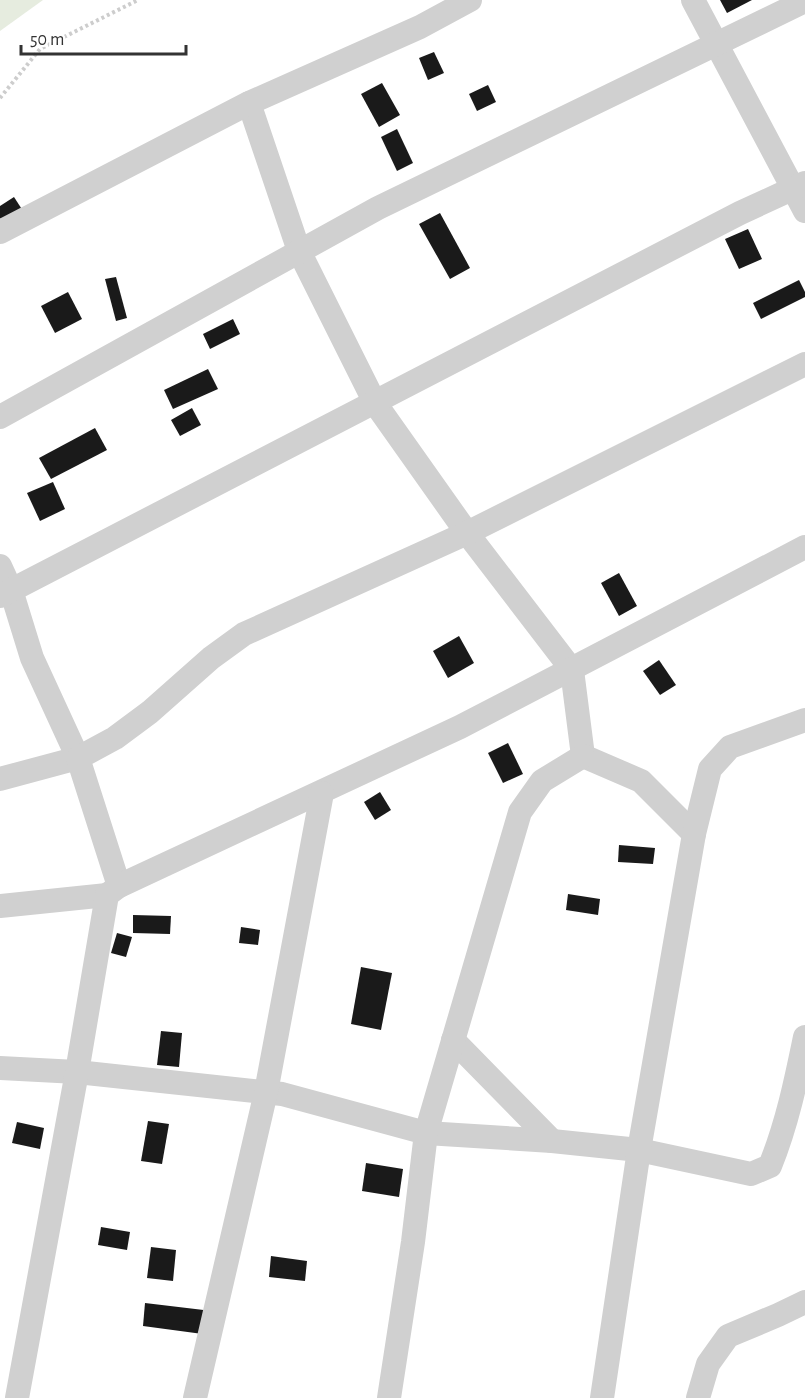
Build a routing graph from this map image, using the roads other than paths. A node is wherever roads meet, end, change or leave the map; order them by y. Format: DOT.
graph roads {
  1 [pos="444,0"];
  2 [pos="470,0"];
  3 [pos="693,0"];
  4 [pos="805,1"];
  5 [pos="420,27"];
  6 [pos="715,45"];
  7 [pos="249,103"];
  8 [pos="800,186"];
  9 [pos="805,211"];
  10 [pos="0,232"];
  11 [pos="299,251"];
  12 [pos="805,364"];
  13 [pos="375,403"];
  14 [pos="0,417"];
  15 [pos="467,534"];
  16 [pos="805,547"];
  17 [pos="0,566"];
  18 [pos="5,593"];
  19 [pos="572,670"];
  20 [pos="805,720"];
  21 [pos="583,756"];
  22 [pos="78,759"];
  23 [pos="0,779"];
  24 [pos="322,793"];
  25 [pos="694,834"];
  26 [pos="113,890"];
  27 [pos="0,906"];
  28 [pos="805,1037"];
  29 [pos="453,1040"];
  30 [pos="0,1068"];
  31 [pos="77,1072"];
  32 [pos="266,1092"];
  33 [pos="797,1105"];
  34 [pos="426,1133"];
  35 [pos="552,1141"];
  36 [pos="639,1150"];
  37 [pos="805,1302"];
  38 [pos="17,1398"];
  39 [pos="195,1398"];
  40 [pos="389,1398"];
  41 [pos="602,1398"];
  42 [pos="698,1398"];
  1 -- 5 [label="street"];
  2 -- 5 [label="street"];
  3 -- 6 [label="street"];
  4 -- 6 [label="street"];
  5 -- 7 [label="street"];
  6 -- 8 [label="street"];
  6 -- 11 [label="street"];
  7 -- 10 [label="street"];
  7 -- 11 [label="street"];
  8 -- 9 [label="street"];
  8 -- 13 [label="street"];
  11 -- 13 [label="street"];
  11 -- 14 [label="street"];
  12 -- 15 [label="street"];
  13 -- 15 [label="street"];
  13 -- 18 [label="street"];
  15 -- 19 [label="street"];
  15 -- 22 [label="street"];
  16 -- 19 [label="street"];
  17 -- 18 [label="street"];
  18 -- 22 [label="street"];
  19 -- 21 [label="street"];
  19 -- 24 [label="street"];
  20 -- 25 [label="street"];
  21 -- 25 [label="street"];
  21 -- 29 [label="street"];
  22 -- 23 [label="street"];
  22 -- 26 [label="street"];
  24 -- 26 [label="street"];
  24 -- 32 [label="street"];
  25 -- 36 [label="street"];
  26 -- 27 [label="street"];
  26 -- 31 [label="street"];
  28 -- 33 [label="street"];
  29 -- 34 [label="street"];
  29 -- 35 [label="street"];
  30 -- 31 [label="street"];
  31 -- 32 [label="street"];
  31 -- 38 [label="street"];
  32 -- 34 [label="street"];
  32 -- 39 [label="street"];
  33 -- 36 [label="street"];
  34 -- 35 [label="street"];
  34 -- 40 [label="street"];
  35 -- 36 [label="street"];
  36 -- 41 [label="street"];
  37 -- 42 [label="street"];
}
